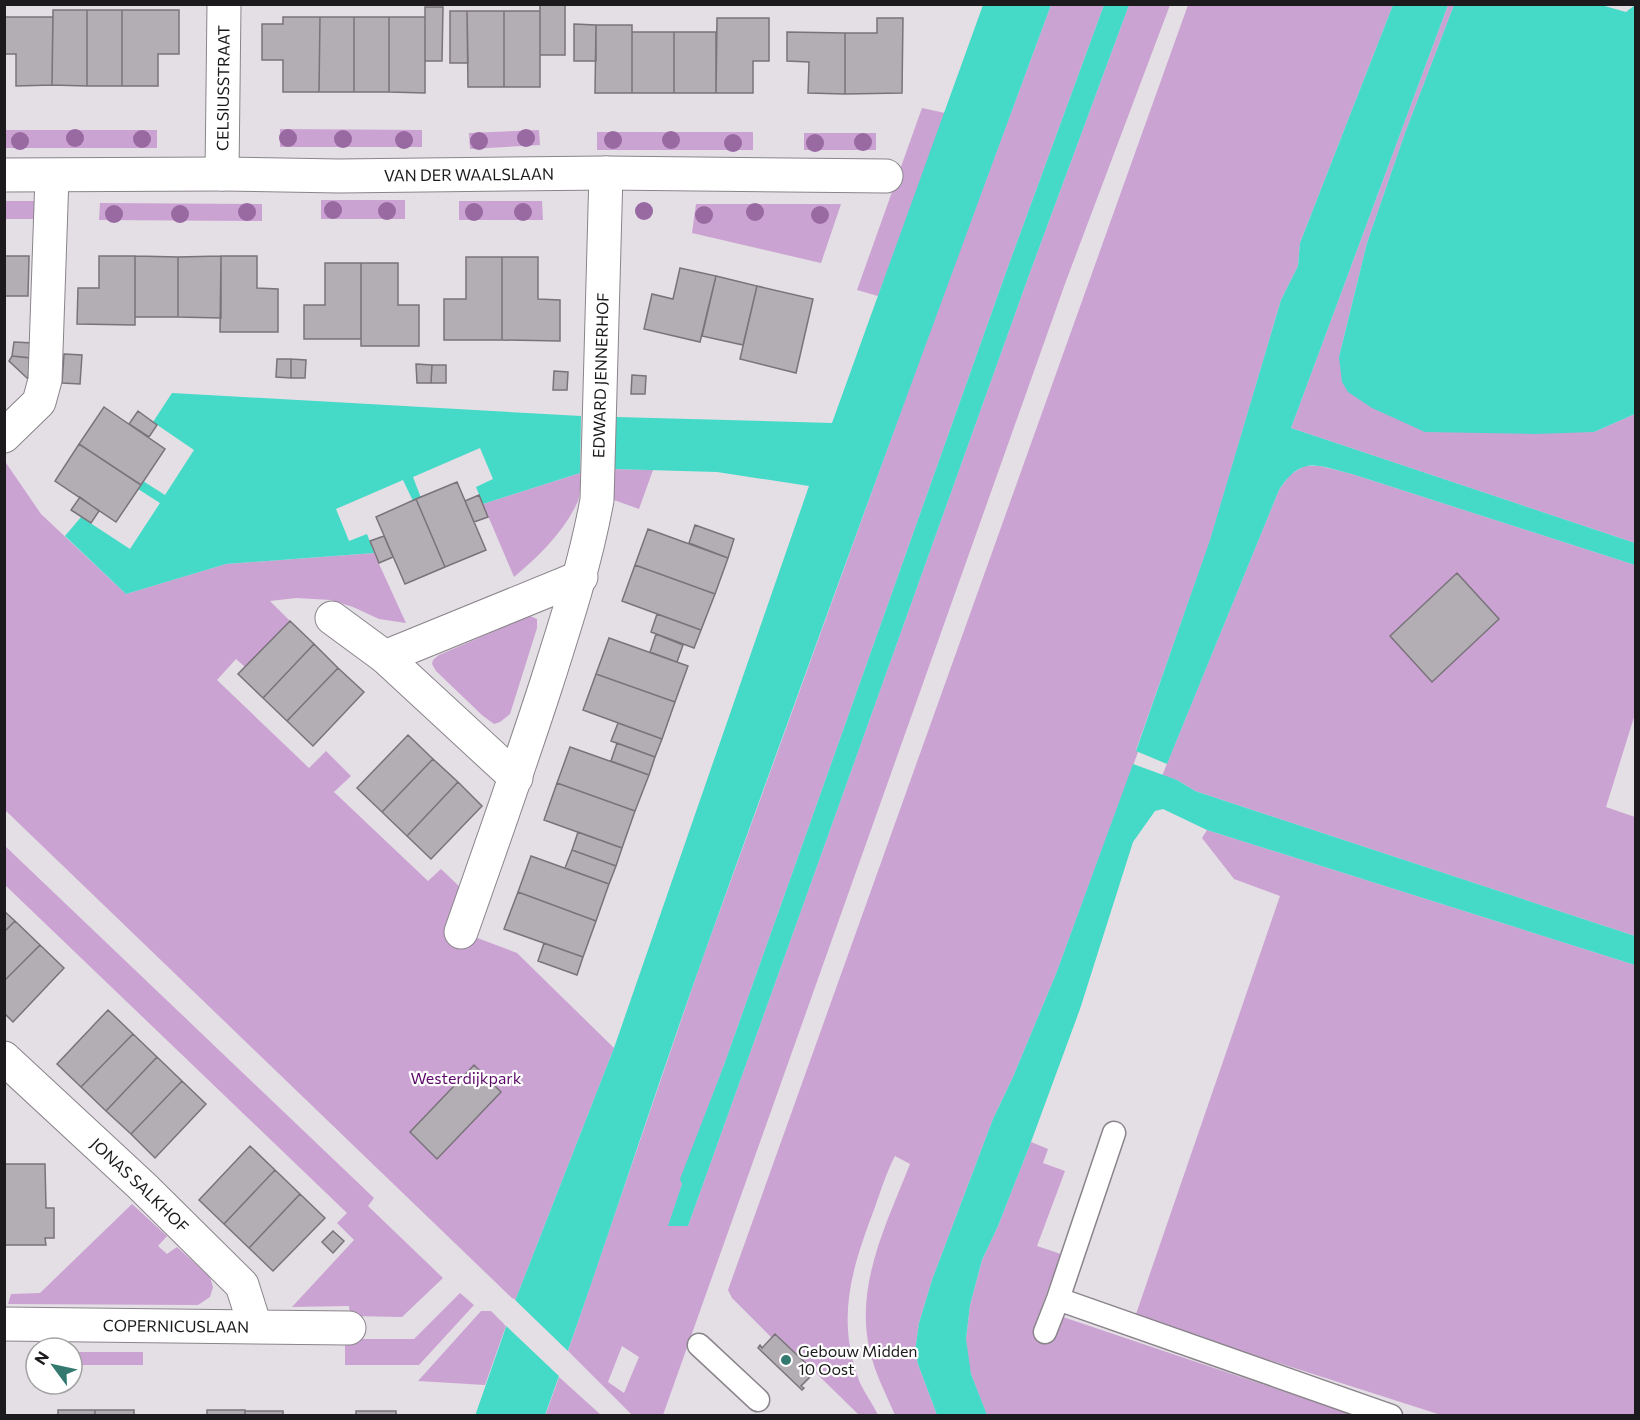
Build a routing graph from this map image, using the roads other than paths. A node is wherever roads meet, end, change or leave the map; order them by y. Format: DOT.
graph roads {
  1 [pos="224,4"];
  2 [pos="606,173"];
  3 [pos="222,174"];
  4 [pos="4,175"];
  5 [pos="52,176"];
  6 [pos="886,176"];
  7 [pos="4,436"];
  8 [pos="581,577"];
  9 [pos="332,618"];
  10 [pos="385,657"];
  11 [pos="516,778"];
  12 [pos="461,932"];
  13 [pos="4,1058"];
  14 [pos="1114,1133"];
  15 [pos="1058,1299"];
  16 [pos="4,1324"];
  17 [pos="255,1326"];
  18 [pos="349,1328"];
  19 [pos="1046,1332"];
  20 [pos="699,1345"];
  21 [pos="758,1400"];
  22 [pos="1391,1416"];
  1 -- 3 [label="street, CELSIUSSTRAAT"];
  2 -- 3 [label="street, VAN DER WAALSLAAN"];
  2 -- 6 [label="street, VAN DER WAALSLAAN"];
  2 -- 8 [label="street, EDWARD JENNERHOF"];
  3 -- 5 [label="street, VAN DER WAALSLAAN"];
  4 -- 5 [label="street, VAN DER WAALSLAAN"];
  5 -- 7 [label="street"];
  8 -- 10 [label="street"];
  8 -- 11 [label="street, EDWARD JENNERHOF"];
  9 -- 10 [label="street"];
  10 -- 11 [label="street"];
  11 -- 12 [label="street, EDWARD JENNERHOF"];
  13 -- 17 [label="street, JONAS SALKHOF"];
  14 -- 15 [label="lane"];
  15 -- 19 [label="lane"];
  15 -- 22 [label="lane"];
  16 -- 17 [label="street, COPERNICUSLAAN"];
  17 -- 18 [label="street, COPERNICUSLAAN"];
  20 -- 21 [label="lane"];
}
